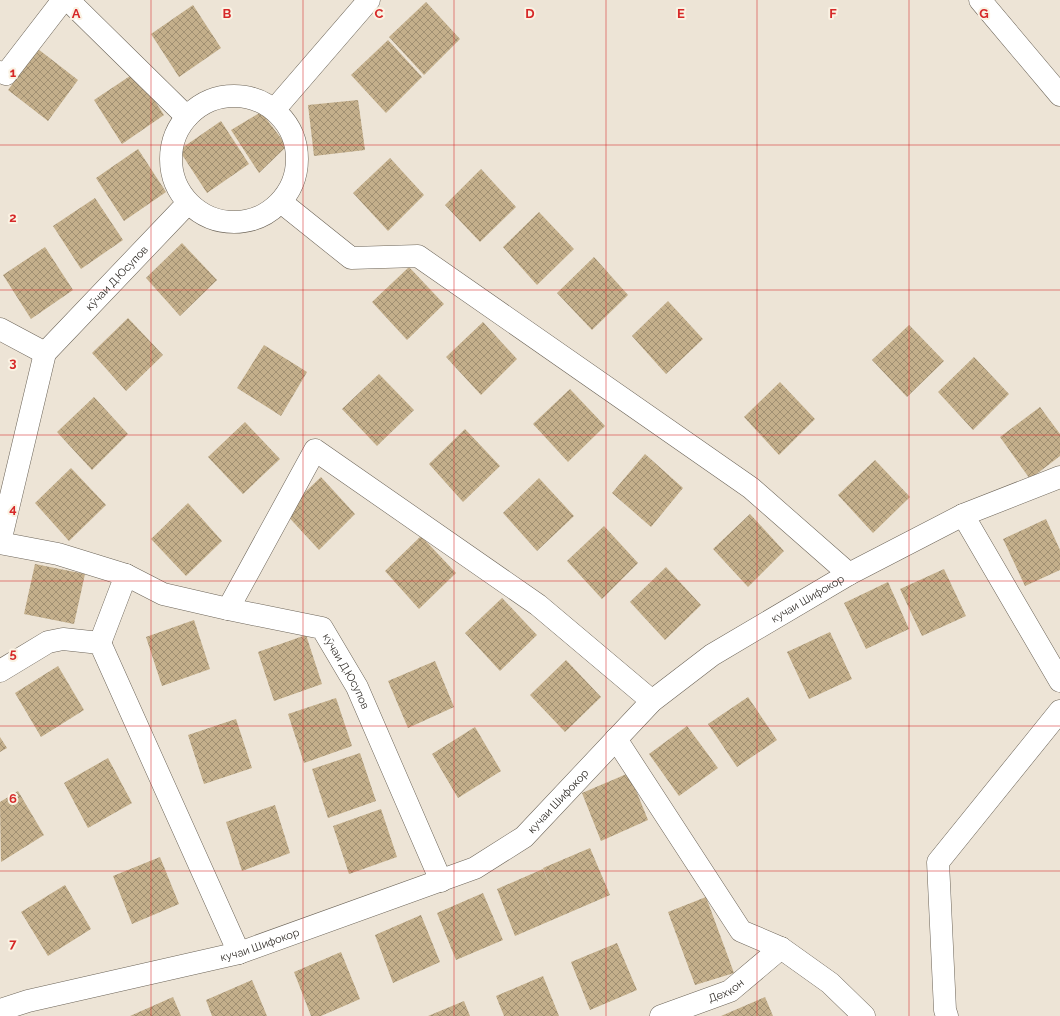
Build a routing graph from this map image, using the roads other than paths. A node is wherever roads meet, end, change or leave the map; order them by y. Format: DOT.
graph roads {
  1 [pos="64,0"];
  2 [pos="68,0"];
  3 [pos="369,0"];
  4 [pos="980,0"];
  5 [pos="0,72"];
  6 [pos="1060,95"];
  7 [pos="274,110"];
  8 [pos="187,117"];
  9 [pos="281,202"];
  10 [pos="188,203"];
  11 [pos="0,330"];
  12 [pos="45,353"];
  13 [pos="1060,477"];
  14 [pos="964,515"];
  15 [pos="0,542"];
  16 [pos="849,574"];
  17 [pos="126,575"];
  18 [pos="228,609"];
  19 [pos="100,643"];
  20 [pos="0,671"];
  21 [pos="1060,681"];
  22 [pos="652,701"];
  23 [pos="1060,711"];
  24 [pos="616,739"];
  25 [pos="441,881"];
  26 [pos="781,948"];
  27 [pos="239,953"];
  28 [pos="0,1010"];
  29 [pos="661,1016"];
  30 [pos="864,1016"];
  31 [pos="947,1016"];
  1 -- 5 [label="street"];
  2 -- 8 [label="street"];
  3 -- 7 [label="street"];
  4 -- 6 [label="street"];
  7 -- 8 [label="street"];
  7 -- 9 [label="street"];
  8 -- 10 [label="street"];
  9 -- 10 [label="street"];
  9 -- 16 [label="street"];
  10 -- 12 [label="street, кӯчаи Д.Юсупов"];
  11 -- 12 [label="street"];
  12 -- 15 [label="street, кӯчаи Д.Юсупов"];
  13 -- 14 [label="street, кучаи Шифокор"];
  14 -- 16 [label="street, кучаи Шифокор"];
  14 -- 21 [label="street"];
  15 -- 17 [label="street, кӯчаи Д.Юсупов"];
  16 -- 22 [label="street, кучаи Шифокор"];
  17 -- 18 [label="street, кӯчаи Д.Юсупов"];
  17 -- 19 [label="street"];
  18 -- 22 [label="street"];
  18 -- 25 [label="street, кӯчаи Д.Юсупов"];
  19 -- 20 [label="street"];
  19 -- 27 [label="street"];
  22 -- 24 [label="street, кучаи Шифокор"];
  23 -- 31 [label="street"];
  24 -- 25 [label="street, кучаи Шифокор"];
  24 -- 26 [label="street"];
  25 -- 27 [label="street, кучаи Шифокор"];
  26 -- 29 [label="street, Дехкон"];
  26 -- 30 [label="street"];
  27 -- 28 [label="street, кучаи Шифокор"];
}
